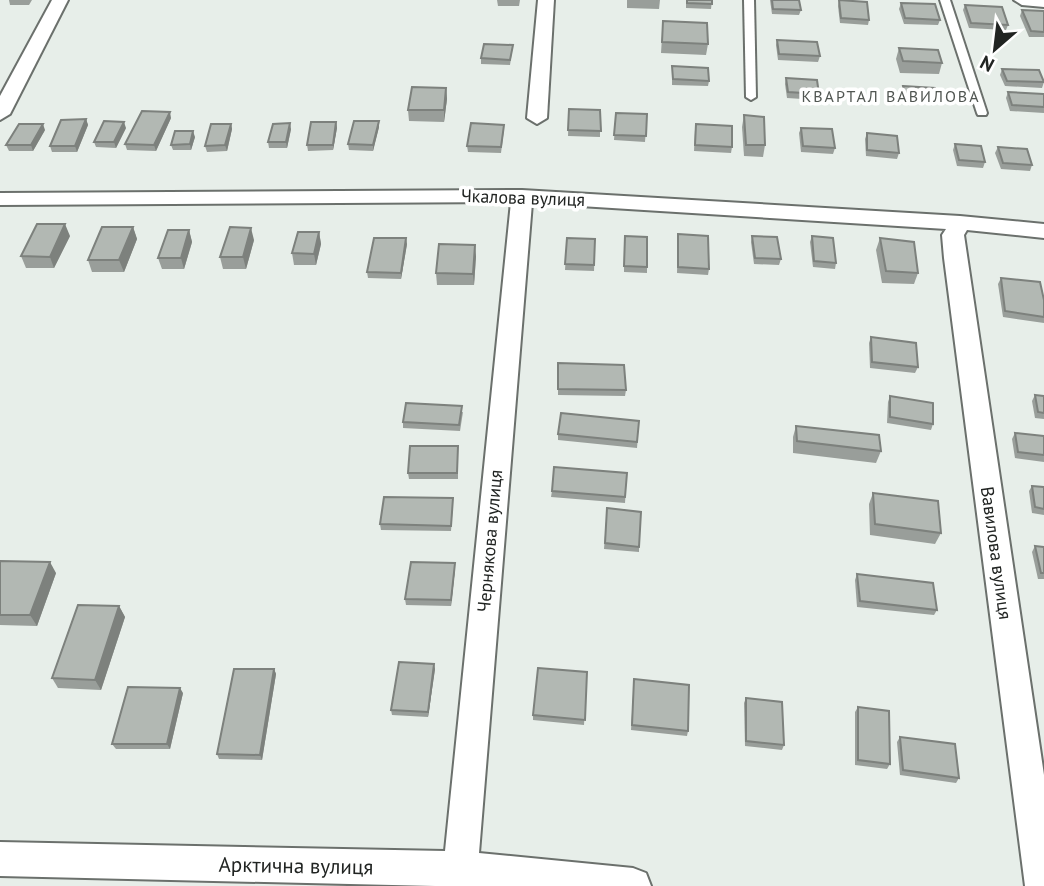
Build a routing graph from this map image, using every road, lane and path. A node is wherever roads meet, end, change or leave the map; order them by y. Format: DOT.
graph roads {
  1 [pos="60,0"];
  2 [pos="546,0"];
  3 [pos="749,0"];
  4 [pos="945,0"];
  5 [pos="1023,0"];
  6 [pos="1034,0"];
  7 [pos="1044,2"];
  8 [pos="751,97"];
  9 [pos="982,113"];
  10 [pos="0,114"];
  11 [pos="537,118"];
  12 [pos="522,196"];
  13 [pos="0,199"];
  14 [pos="960,223"];
  15 [pos="1044,232"];
  16 [pos="0,859"];
  17 [pos="460,878"];
  18 [pos="633,886"];
  19 [pos="1043,886"];
  1 -- 10 [label="street"];
  2 -- 11 [label="street"];
  3 -- 8 [label="lane"];
  4 -- 9 [label="lane"];
  5 -- 6 [label="street"];
  6 -- 7 [label="street"];
  12 -- 13 [label="street, Чкалова вулиця"];
  12 -- 14 [label="street, Чкалова вулиця"];
  12 -- 17 [label="street, Чернякова вулиця"];
  14 -- 15 [label="street, Чкалова вулиця"];
  14 -- 19 [label="street, Вавилова вулиця"];
  16 -- 17 [label="street, Арктична вулиця"];
  17 -- 18 [label="street, Арктична вулиця"];
}
